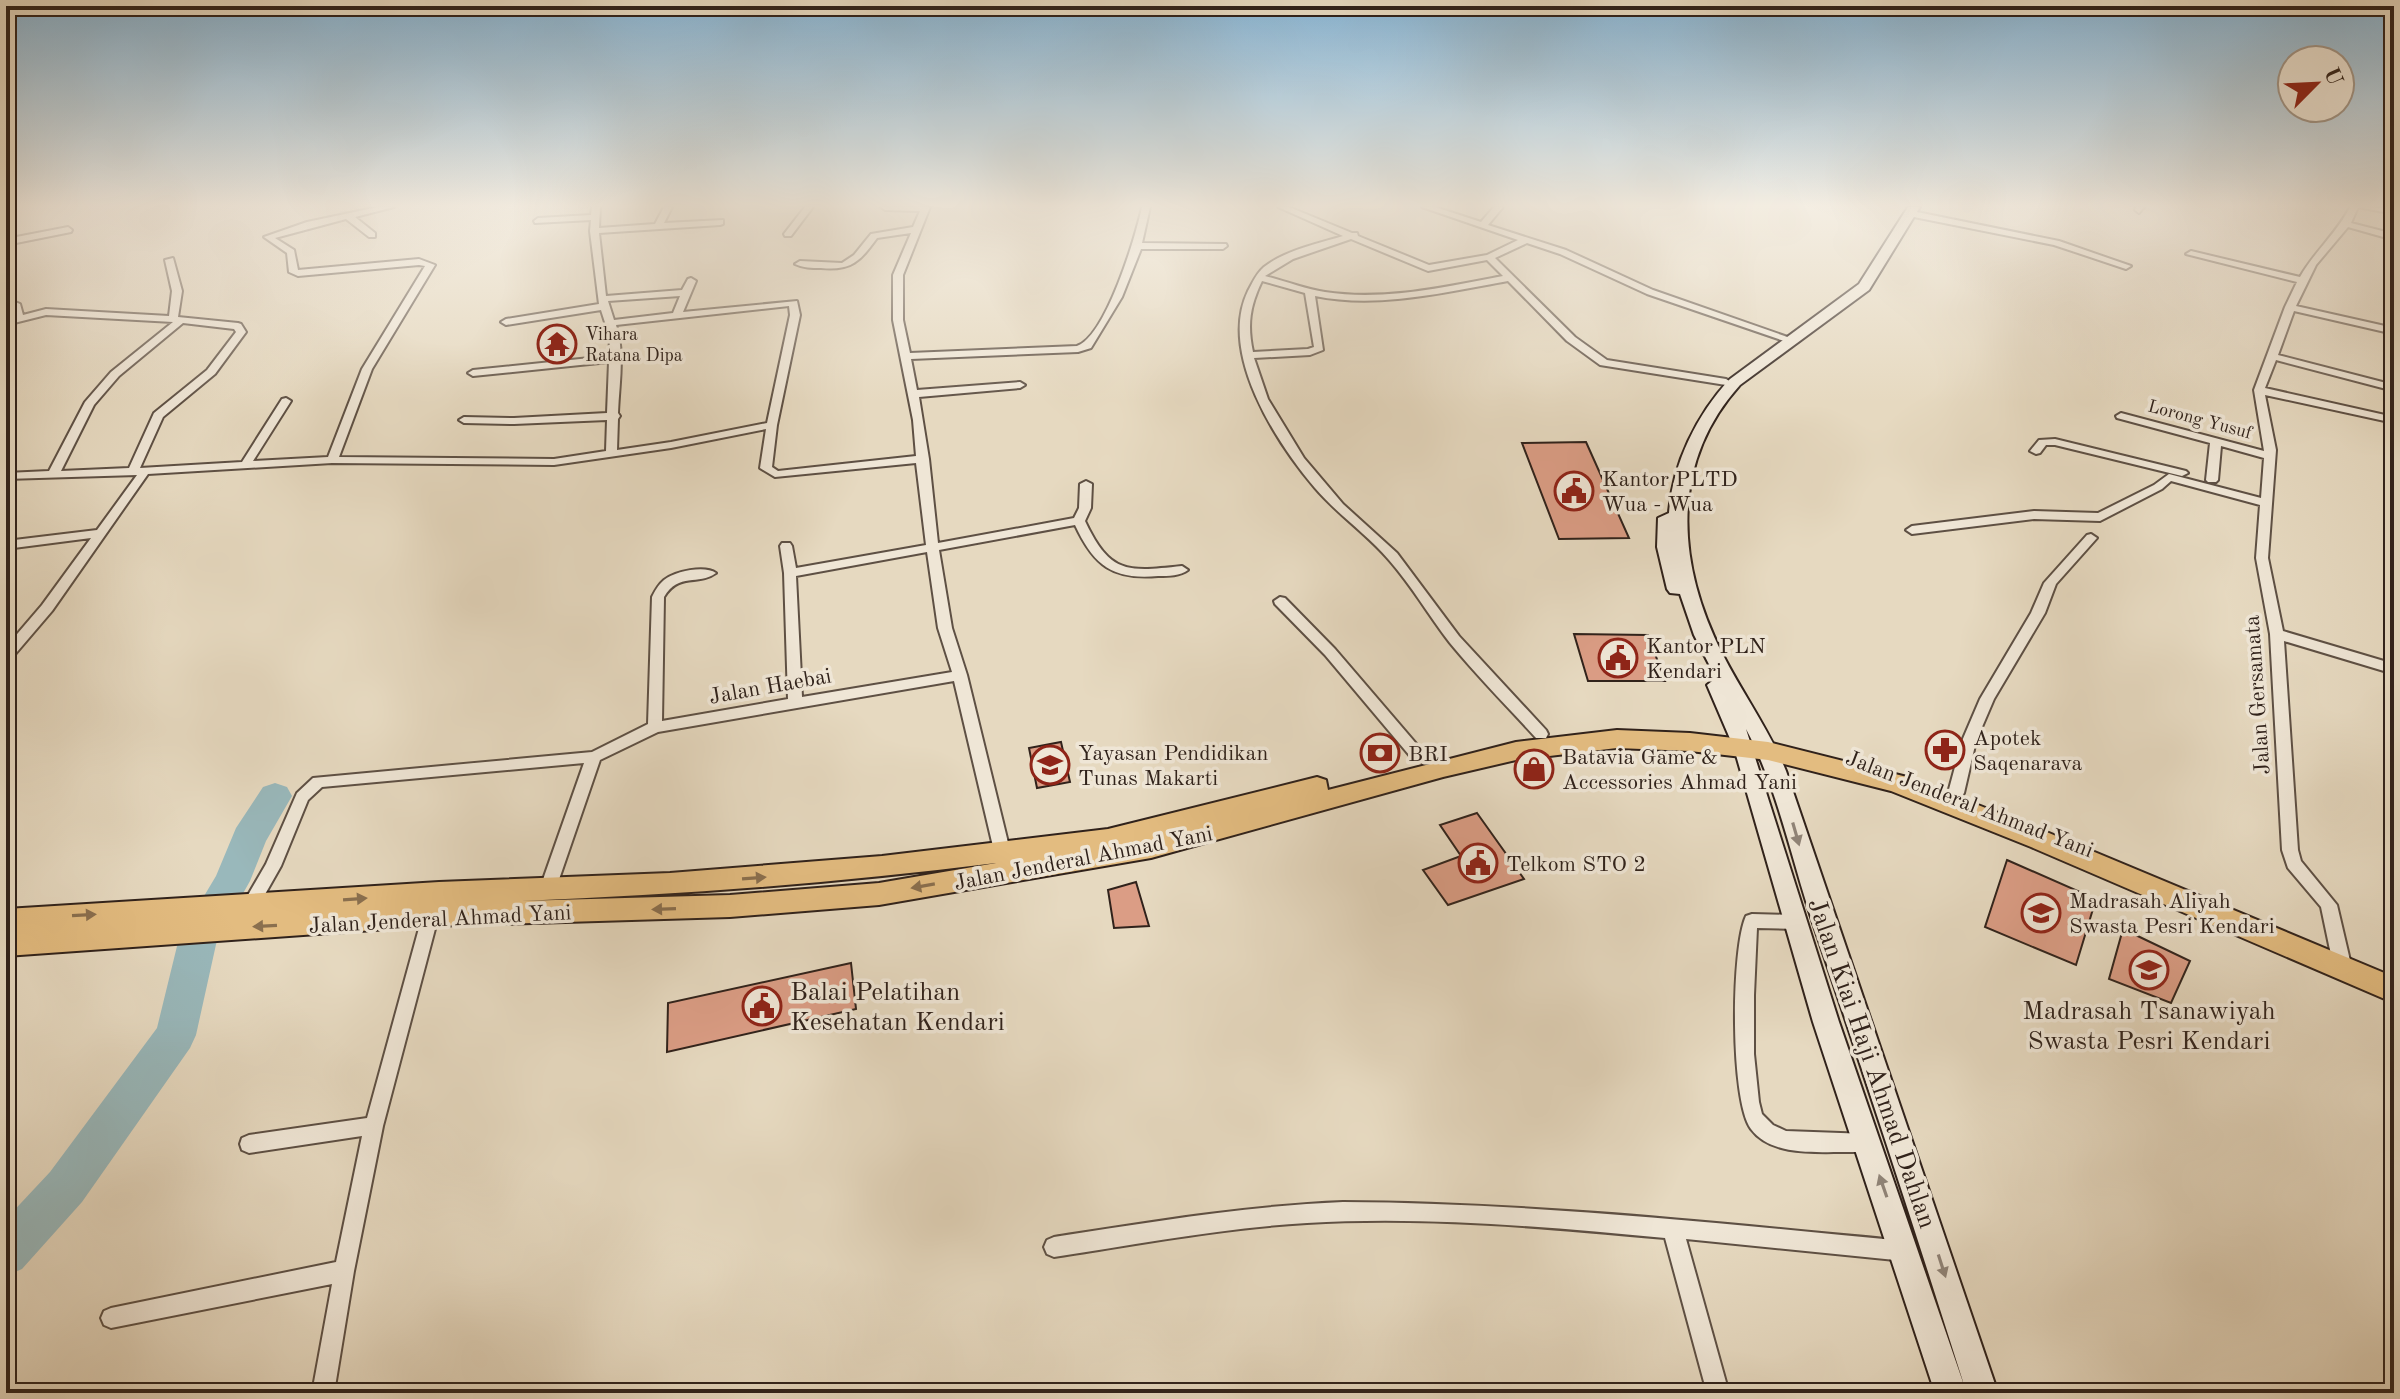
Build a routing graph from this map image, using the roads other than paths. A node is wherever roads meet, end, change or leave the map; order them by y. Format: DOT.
graph roads {
  1 [pos="173,272"];
  2 [pos="428,272"];
  3 [pos="599,272"];
  4 [pos="901,272"];
  5 [pos="1129,272"];
  6 [pos="1265,272"];
  7 [pos="1504,272"];
  8 [pos="1609,272"];
  9 [pos="1873,272"];
  10 [pos="2269,272"];
  11 [pos="2307,272"];
  12 [pos="1259,277"];
  13 [pos="1510,278"];
  14 [pos="2302,280"];
  15 [pos="691,281"];
  16 [pos="1310,292"];
  17 [pos="687,293"];
  18 [pos="6,301"];
  19 [pos="603,303"];
  20 [pos="2290,307"];
  21 [pos="677,315"];
  22 [pos="18,318"];
  23 [pos="176,320"];
  24 [pos="6,322"];
  25 [pos="506,322"];
  26 [pos="610,323"];
  27 [pos="2394,331"];
  28 [pos="1789,340"];
  29 [pos="1248,355"];
  30 [pos="904,356"];
  31 [pos="2271,356"];
  32 [pos="616,358"];
  33 [pos="473,373"];
  34 [pos="1726,382"];
  35 [pos="1020,385"];
  36 [pos="2394,388"];
  37 [pos="2259,390"];
  38 [pos="913,394"];
  39 [pos="286,401"];
  40 [pos="615,416"];
  41 [pos="2121,416"];
  42 [pos="464,420"];
  43 [pos="2394,420"];
  44 [pos="772,425"];
  45 [pos="2216,442"];
  46 [pos="2036,451"];
  47 [pos="611,455"];
  48 [pos="2270,456"];
  49 [pos="923,459"];
  50 [pos="332,460"];
  51 [pos="246,464"];
  52 [pos="139,471"];
  53 [pos="53,474"];
  54 [pos="2170,474"];
  55 [pos="6,476"];
  56 [pos="2212,480"];
  57 [pos="1086,484"];
  58 [pos="2266,500"];
  59 [pos="1079,521"];
  60 [pos="1912,530"];
  61 [pos="100,533"];
  62 [pos="2091,538"];
  63 [pos="6,545"];
  64 [pos="786,546"];
  65 [pos="932,547"];
  66 [pos="1182,570"];
  67 [pos="710,573"];
  68 [pos="790,573"];
  69 [pos="1682,586"];
  70 [pos="1280,601"];
  71 [pos="2277,634"];
  72 [pos="6,656"];
  73 [pos="2394,669"];
  74 [pos="960,675"];
  75 [pos="795,702"];
  76 [pos="655,727"];
  77 [pos="1541,734"];
  78 [pos="1752,742"];
  79 [pos="594,757"];
  80 [pos="1420,758"];
  81 [pos="1956,793"];
  82 [pos="1005,862"];
  83 [pos="547,891"];
  84 [pos="435,904"];
  85 [pos="249,907"];
  86 [pos="203,919"];
  87 [pos="6,921"];
  88 [pos="1796,922"];
  89 [pos="6,944"];
  90 [pos="2342,960"];
  91 [pos="2394,974"];
  92 [pos="2394,990"];
  93 [pos="374,1126"];
  94 [pos="1868,1143"];
  95 [pos="249,1144"];
  96 [pos="1673,1230"];
  97 [pos="1054,1247"];
  98 [pos="1906,1251"];
  99 [pos="344,1271"];
  100 [pos="111,1318"];
  101 [pos="323,1393"];
  102 [pos="1718,1393"];
  103 [pos="1951,1393"];
  104 [pos="1982,1393"];
  1 -- 23 [label="street"];
  2 -- 50 [label="street"];
  3 -- 19 [label="street"];
  4 -- 30 [label="street"];
  5 -- 30 [label="street"];
  6 -- 12 [label="street"];
  7 -- 13 [label="street"];
  8 -- 28 [label="street"];
  9 -- 28 [label="main road"];
  10 -- 14 [label="street"];
  11 -- 14 [label="street, Jalan Gersamata"];
  12 -- 16 [label="street"];
  12 -- 29 [label="street"];
  13 -- 16 [label="street"];
  13 -- 34 [label="street"];
  14 -- 20 [label="street, Jalan Gersamata"];
  15 -- 17 [label="street"];
  16 -- 29 [label="street"];
  17 -- 19 [label="street"];
  17 -- 21 [label="street"];
  18 -- 22 [label="street"];
  19 -- 25 [label="street"];
  19 -- 26 [label="street"];
  20 -- 27 [label="street"];
  20 -- 31 [label="street, Jalan Gersamata"];
  21 -- 26 [label="street"];
  21 -- 44 [label="street"];
  22 -- 23 [label="street"];
  22 -- 24 [label="street"];
  23 -- 52 [label="street"];
  23 -- 53 [label="street"];
  26 -- 32 [label="street"];
  28 -- 34 [label="main road"];
  28 -- 69 [label="main road"];
  29 -- 77 [label="street"];
  30 -- 38 [label="street"];
  31 -- 36 [label="street"];
  31 -- 37 [label="street, Jalan Gersamata"];
  32 -- 33 [label="street"];
  32 -- 40 [label="street"];
  34 -- 69 [label="main road"];
  35 -- 38 [label="street"];
  37 -- 43 [label="street"];
  37 -- 48 [label="street, Jalan Gersamata"];
  38 -- 49 [label="street"];
  39 -- 51 [label="street"];
  40 -- 42 [label="street"];
  40 -- 47 [label="street"];
  41 -- 45 [label="street, Lorong Yusuf"];
  44 -- 47 [label="street"];
  44 -- 49 [label="street"];
  45 -- 48 [label="street, Lorong Yusuf"];
  45 -- 56 [label="street"];
  46 -- 54 [label="street"];
  47 -- 50 [label="street"];
  48 -- 58 [label="street, Jalan Gersamata"];
  49 -- 65 [label="street"];
  50 -- 51 [label="street"];
  51 -- 52 [label="street"];
  52 -- 53 [label="street"];
  52 -- 61 [label="street"];
  53 -- 55 [label="street"];
  54 -- 56 [label="street"];
  54 -- 58 [label="street"];
  54 -- 60 [label="street"];
  56 -- 58 [label="street"];
  57 -- 59 [label="street"];
  58 -- 71 [label="street, Jalan Gersamata"];
  59 -- 65 [label="street"];
  59 -- 66 [label="street"];
  61 -- 63 [label="street"];
  61 -- 72 [label="street"];
  62 -- 81 [label="street"];
  64 -- 68 [label="street"];
  65 -- 68 [label="street"];
  65 -- 74 [label="street"];
  67 -- 76 [label="street"];
  68 -- 75 [label="street"];
  69 -- 78 [label="main road"];
  70 -- 80 [label="street"];
  71 -- 73 [label="street"];
  71 -- 90 [label="street, Jalan Gersamata"];
  74 -- 75 [label="street, Jalan Haebai"];
  74 -- 82 [label="street"];
  75 -- 76 [label="street, Jalan Haebai"];
  76 -- 79 [label="street, Jalan Haebai"];
  77 -- 78 [label="highway, Jalan Jenderal Ahmad Yani"];
  77 -- 80 [label="highway, Jalan Jenderal Ahmad Yani"];
  78 -- 81 [label="highway, Jalan Jenderal Ahmad Yani"];
  78 -- 82 [label="highway, Jalan Jenderal Ahmad Yani"];
  78 -- 88 [label="main road, Jalan Kiai Haji Ahmad Dahlan"];
  78 -- 90 [label="highway, Jalan Jenderal Ahmad Yani"];
  78 -- 104 [label="main road, Jalan Kiai Haji Ahmad Dahlan, one-way"];
  79 -- 83 [label="street"];
  79 -- 85 [label="street"];
  80 -- 82 [label="highway, Jalan Jenderal Ahmad Yani"];
  81 -- 90 [label="highway, Jalan Jenderal Ahmad Yani"];
  83 -- 82 [label="highway, Jalan Jenderal Ahmad Yani, one-way"];
  82 -- 84 [label="highway, Jalan Jenderal Ahmad Yani, one-way"];
  83 -- 84 [label="highway, Jalan Jenderal Ahmad Yani"];
  85 -- 84 [label="highway, Jalan Jenderal Ahmad Yani, one-way"];
  84 -- 86 [label="highway, Jalan Jenderal Ahmad Yani, one-way"];
  84 -- 93 [label="street"];
  85 -- 86 [label="highway, Jalan Jenderal Ahmad Yani"];
  87 -- 86 [label="highway, Jalan Jenderal Ahmad Yani, one-way"];
  86 -- 89 [label="highway, Jalan Jenderal Ahmad Yani"];
  88 -- 94 [label="main road, Jalan Kiai Haji Ahmad Dahlan"];
  88 -- 94 [label="street"];
  90 -- 91 [label="highway, Jalan Jenderal Ahmad Yani"];
  90 -- 92 [label="highway, Jalan Jenderal Ahmad Yani"];
  93 -- 95 [label="street"];
  93 -- 99 [label="street"];
  98 -- 94 [label="main road, Jalan Kiai Haji Ahmad Dahlan, one-way"];
  96 -- 97 [label="street"];
  96 -- 98 [label="street"];
  96 -- 102 [label="street"];
  98 -- 103 [label="main road, Jalan Kiai Haji Ahmad Dahlan"];
  99 -- 100 [label="street"];
  99 -- 101 [label="street"];
}
